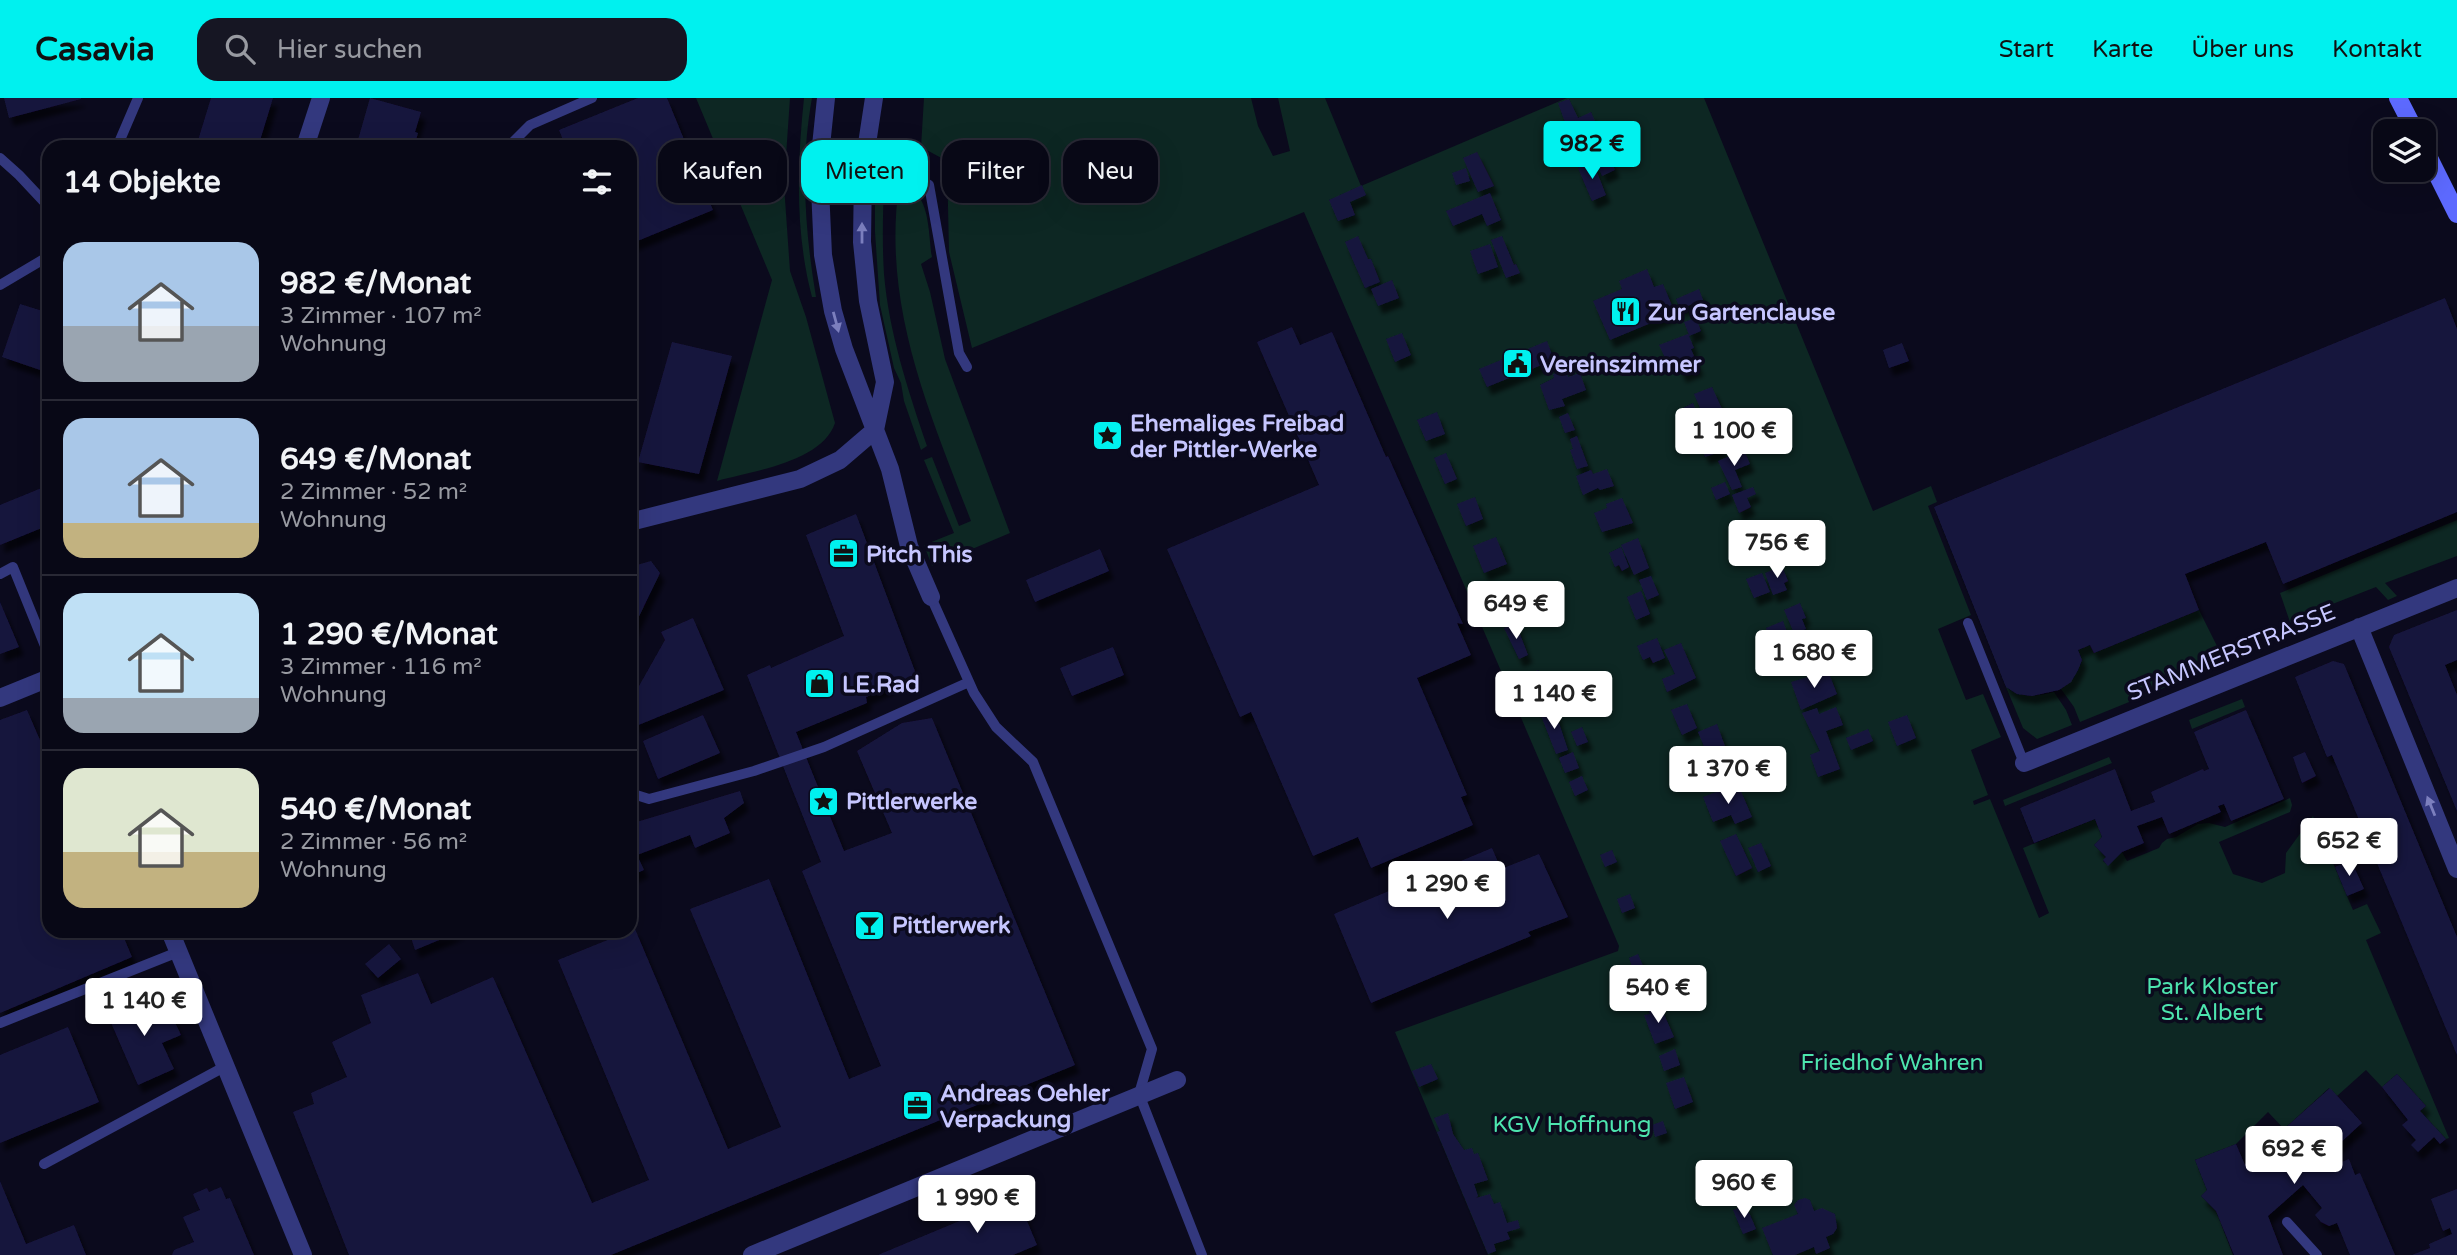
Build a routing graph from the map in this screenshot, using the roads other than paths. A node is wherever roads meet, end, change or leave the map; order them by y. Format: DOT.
graph roads {
  1 [pos="138,98"];
  2 [pos="321,98"];
  3 [pos="592,98"];
  4 [pos="826,98"];
  5 [pos="874,98"];
  6 [pos="2398,98"];
  7 [pos="2409,119"];
  8 [pos="120,140"];
  9 [pos="307,140"];
  10 [pos="515,140"];
  11 [pos="868,140"];
  12 [pos="0,158"];
  13 [pos="2436,172"];
  14 [pos="928,184"];
  15 [pos="42,200"];
  16 [pos="863,203"];
  17 [pos="2457,214"];
  18 [pos="42,260"];
  19 [pos="0,285"];
  20 [pos="967,367"];
  21 [pos="875,430"];
  22 [pos="637,520"];
  23 [pos="0,574"];
  24 [pos="2457,588"];
  25 [pos="931,597"];
  26 [pos="1968,623"];
  27 [pos="2359,627"];
  28 [pos="42,639"];
  29 [pos="42,681"];
  30 [pos="969,682"];
  31 [pos="0,698"];
  32 [pos="2024,763"];
  33 [pos="637,795"];
  34 [pos="2457,869"];
  35 [pos="173,938"];
  36 [pos="178,952"];
  37 [pos="0,1023"];
  38 [pos="226,1066"];
  39 [pos="1177,1080"];
  40 [pos="1139,1094"];
  41 [pos="44,1164"];
  42 [pos="2287,1222"];
  43 [pos="303,1255"];
  44 [pos="752,1255"];
  45 [pos="1202,1255"];
  46 [pos="2317,1255"];
  1 -- 8 [label="lane"];
  2 -- 9 [label="street"];
  3 -- 10 [label="lane"];
  4 -- 21 [label="street, one-way"];
  5 -- 11 [label="street"];
  6 -- 7 [label="main road"];
  12 -- 15 [label="lane"];
  13 -- 17 [label="main road"];
  14 -- 20 [label="lane"];
  21 -- 16 [label="street, one-way"];
  18 -- 19 [label="lane"];
  21 -- 22 [label="street"];
  21 -- 25 [label="street"];
  23 -- 28 [label="lane"];
  24 -- 27 [label="street, STAMMERSTRASSE"];
  25 -- 30 [label="lane"];
  26 -- 32 [label="lane"];
  27 -- 32 [label="street, STAMMERSTRASSE"];
  34 -- 27 [label="street, one-way"];
  29 -- 31 [label="street"];
  30 -- 33 [label="lane"];
  30 -- 40 [label="lane"];
  35 -- 36 [label="street"];
  36 -- 37 [label="lane"];
  36 -- 38 [label="street"];
  38 -- 41 [label="lane"];
  38 -- 43 [label="street"];
  39 -- 40 [label="street"];
  40 -- 44 [label="street"];
  40 -- 45 [label="lane"];
  42 -- 46 [label="lane"];
}
